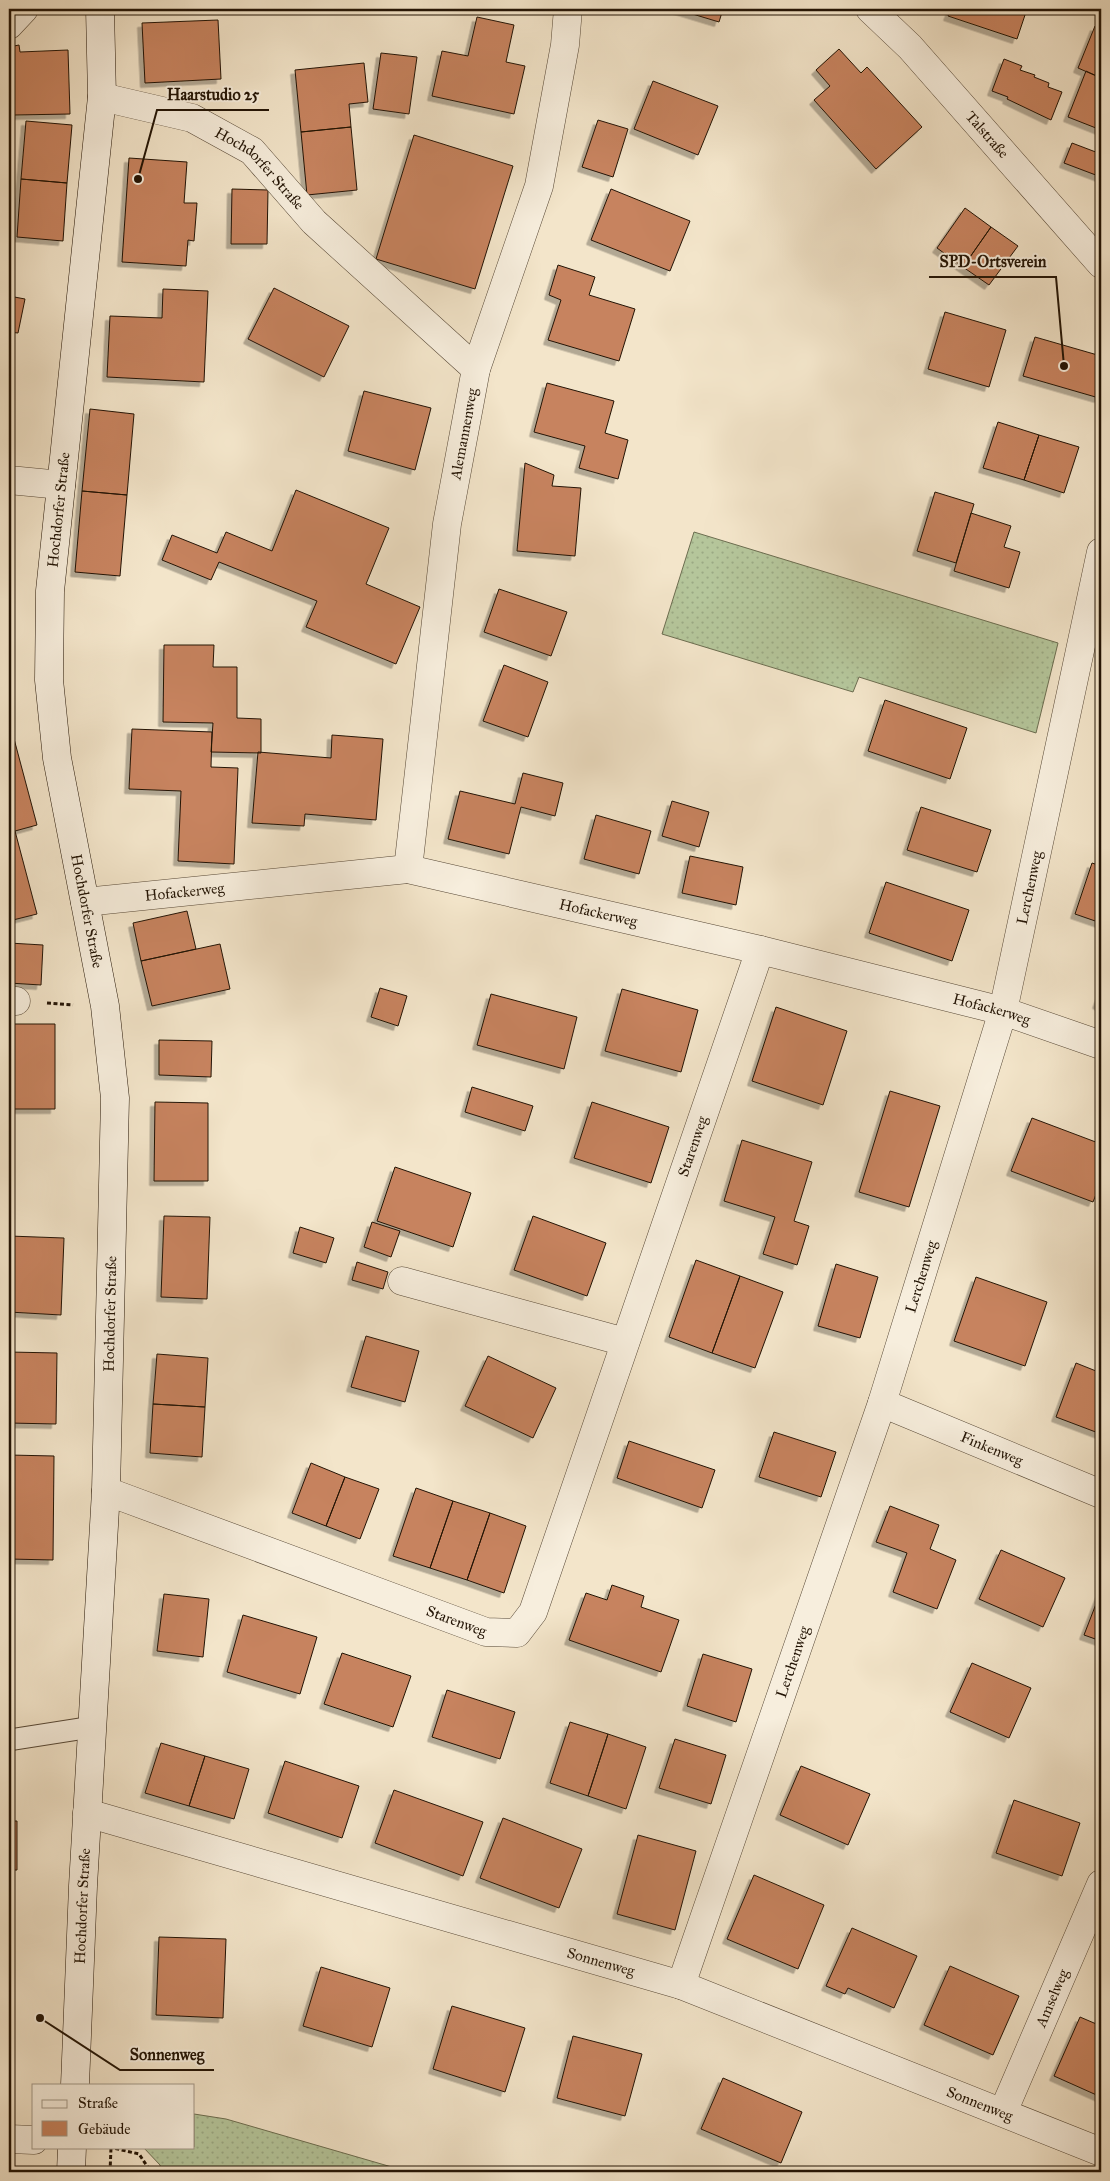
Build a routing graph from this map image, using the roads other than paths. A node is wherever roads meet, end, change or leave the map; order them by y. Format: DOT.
graph roads {
  1 [pos="24,9"];
  2 [pos="100,9"];
  3 [pos="568,9"];
  4 [pos="870,9"];
  5 [pos="9,25"];
  6 [pos="102,97"];
  7 [pos="1101,264"];
  8 [pos="476,370"];
  9 [pos="9,480"];
  10 [pos="61,485"];
  11 [pos="1101,552"];
  12 [pos="408,869"];
  13 [pos="85,902"];
  14 [pos="760,950"];
  15 [pos="1003,1011"];
  16 [pos="1101,1045"];
  17 [pos="402,1281"];
  18 [pos="625,1342"];
  19 [pos="882,1403"];
  20 [pos="106,1491"];
  21 [pos="1101,1494"];
  22 [pos="92,1727"];
  23 [pos="9,1740"];
  24 [pos="87,1813"];
  25 [pos="1101,1884"];
  26 [pos="681,1985"];
  27 [pos="74,2084"];
  28 [pos="1002,2112"];
  29 [pos="9,2139"];
  30 [pos="32,2140"];
  31 [pos="72,2148"];
  32 [pos="1101,2152"];
  33 [pos="71,2172"];
  1 -- 5 [label="street"];
  2 -- 6 [label="street, Hochdorfer Straße"];
  3 -- 8 [label="street, Alemannenweg"];
  4 -- 7 [label="street, Talstraße"];
  6 -- 8 [label="street, Hochdorfer Straße"];
  6 -- 10 [label="street, Hochdorfer Straße"];
  8 -- 12 [label="street, Alemannenweg"];
  9 -- 10 [label="street"];
  10 -- 13 [label="street, Hochdorfer Straße"];
  11 -- 15 [label="street, Lerchenweg"];
  12 -- 13 [label="street, Hofackerweg"];
  12 -- 14 [label="street, Hofackerweg"];
  13 -- 20 [label="street, Hochdorfer Straße"];
  14 -- 15 [label="street, Hofackerweg"];
  14 -- 18 [label="street, Starenweg"];
  15 -- 16 [label="street, Hofackerweg"];
  15 -- 19 [label="street, Lerchenweg"];
  17 -- 18 [label="street"];
  18 -- 20 [label="street, Starenweg"];
  19 -- 21 [label="street, Finkenweg"];
  19 -- 26 [label="street, Lerchenweg"];
  20 -- 22 [label="street, Hochdorfer Straße"];
  22 -- 23 [label="lane"];
  22 -- 24 [label="street, Hochdorfer Straße"];
  24 -- 26 [label="street, Sonnenweg"];
  24 -- 27 [label="street, Hochdorfer Straße"];
  25 -- 28 [label="street, Amselweg"];
  26 -- 28 [label="street, Sonnenweg"];
  28 -- 32 [label="street, Sonnenweg"];
  29 -- 30 [label="street"];
  31 -- 33 [label="street"];
}
